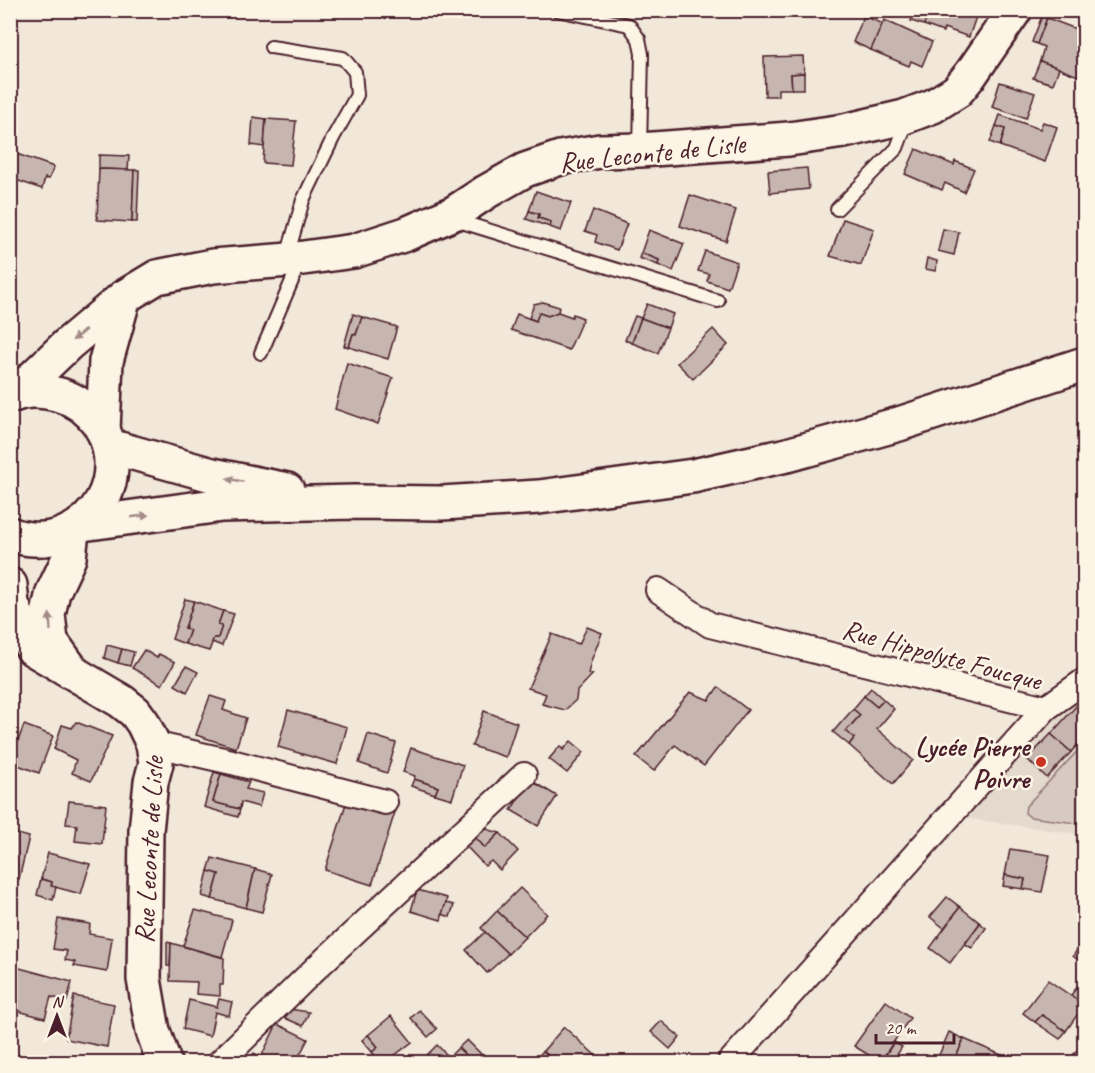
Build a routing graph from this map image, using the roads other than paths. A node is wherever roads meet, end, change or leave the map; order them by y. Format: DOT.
graph roads {
  1 [pos="557,10"];
  2 [pos="1015,10"];
  3 [pos="271,47"];
  4 [pos="909,115"];
  5 [pos="640,150"];
  6 [pos="837,209"];
  7 [pos="446,216"];
  8 [pos="290,260"];
  9 [pos="124,297"];
  10 [pos="718,301"];
  11 [pos="261,353"];
  12 [pos="1084,364"];
  13 [pos="13,395"];
  14 [pos="106,438"];
  15 [pos="354,502"];
  16 [pos="77,528"];
  17 [pos="10,534"];
  18 [pos="10,585"];
  19 [pos="658,590"];
  20 [pos="74,673"];
  21 [pos="1084,681"];
  22 [pos="1046,708"];
  23 [pos="153,744"];
  24 [pos="524,775"];
  25 [pos="385,802"];
  26 [pos="164,1062"];
  27 [pos="220,1062"];
  28 [pos="730,1062"];
  1 -- 5 [label="lane"];
  2 -- 4 [label="main road, Rue Leconte de Lisle"];
  3 -- 8 [label="lane"];
  4 -- 5 [label="main road, Rue Leconte de Lisle"];
  4 -- 6 [label="lane"];
  5 -- 7 [label="main road, Rue Leconte de Lisle"];
  7 -- 8 [label="main road, Rue Leconte de Lisle"];
  7 -- 10 [label="lane"];
  8 -- 9 [label="main road, Rue Leconte de Lisle"];
  8 -- 11 [label="lane"];
  9 -- 13 [label="main road, Rue Leconte de Lisle, one-way"];
  9 -- 14 [label="main road"];
  12 -- 15 [label="main road"];
  13 -- 14 [label="main road"];
  15 -- 14 [label="main road, one-way"];
  14 -- 16 [label="main road"];
  16 -- 15 [label="main road, one-way"];
  16 -- 17 [label="main road"];
  20 -- 16 [label="main road, Rue Leconte de Lisle, one-way"];
  18 -- 20 [label="main road, Rue Leconte de Lisle"];
  19 -- 22 [label="street, Rue Hippolyte Foucque"];
  20 -- 23 [label="main road, Rue Leconte de Lisle"];
  21 -- 22 [label="street"];
  22 -- 28 [label="street, Rue Hippolyte Foucque"];
  23 -- 25 [label="street"];
  23 -- 26 [label="main road, Rue Leconte de Lisle"];
  24 -- 27 [label="street"];
}
